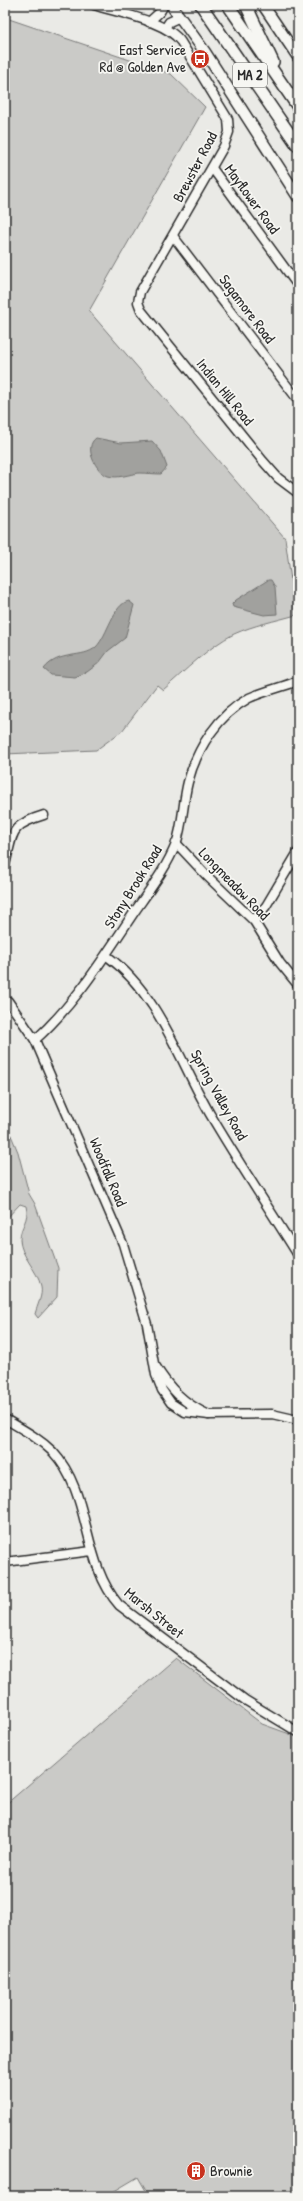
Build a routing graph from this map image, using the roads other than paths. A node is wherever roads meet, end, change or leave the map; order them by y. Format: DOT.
graph roads {
  1 [pos="94,5"];
  2 [pos="164,5"];
  3 [pos="171,5"];
  4 [pos="201,5"];
  5 [pos="228,5"];
  6 [pos="246,5"];
  7 [pos="263,5"];
  8 [pos="180,17"];
  9 [pos="149,22"];
  10 [pos="165,28"];
  11 [pos="298,57"];
  12 [pos="285,87"];
  13 [pos="298,107"];
  14 [pos="298,146"];
  15 [pos="212,168"];
  16 [pos="298,197"];
  17 [pos="174,236"];
  18 [pos="298,286"];
  19 [pos="138,302"];
  20 [pos="298,400"];
  21 [pos="298,493"];
  22 [pos="298,681"];
  23 [pos="44,815"];
  24 [pos="176,843"];
  25 [pos="298,852"];
  26 [pos="5,865"];
  27 [pos="254,920"];
  28 [pos="107,956"];
  29 [pos="298,985"];
  30 [pos="8,1001"];
  31 [pos="35,1040"];
  32 [pos="298,1255"];
  33 [pos="5,1419"];
  34 [pos="298,1420"];
  35 [pos="92,1551"];
  36 [pos="5,1562"];
  37 [pos="298,1732"];
  1 -- 9 [label="street"];
  2 -- 9 [label="street"];
  3 -- 8 [label="main road"];
  4 -- 14 [label="highway, MA 2"];
  5 -- 12 [label="highway, MA 2"];
  6 -- 12 [label="highway"];
  7 -- 11 [label="main road"];
  8 -- 10 [label="street"];
  8 -- 16 [label="main road"];
  9 -- 10 [label="street"];
  10 -- 15 [label="street, Brewster Road"];
  12 -- 13 [label="highway, MA 2"];
  15 -- 17 [label="street, Brewster Road"];
  15 -- 18 [label="street, Mayflower Road"];
  17 -- 19 [label="street, Brewster Road"];
  17 -- 20 [label="street, Sagamore Road"];
  19 -- 21 [label="street, Indian Hill Road"];
  22 -- 24 [label="street, Stony Brook Road"];
  23 -- 26 [label="street"];
  24 -- 27 [label="street, Longmeadow Road"];
  24 -- 28 [label="street, Stony Brook Road"];
  25 -- 27 [label="street"];
  27 -- 29 [label="street, Longmeadow Road"];
  28 -- 31 [label="street, Stony Brook Road"];
  28 -- 32 [label="street, Spring Valley Road"];
  30 -- 31 [label="street, Woodfall Road"];
  31 -- 34 [label="street, Woodfall Road"];
  33 -- 35 [label="street, Marsh Street"];
  35 -- 36 [label="street"];
  35 -- 37 [label="street, Marsh Street"];
}
